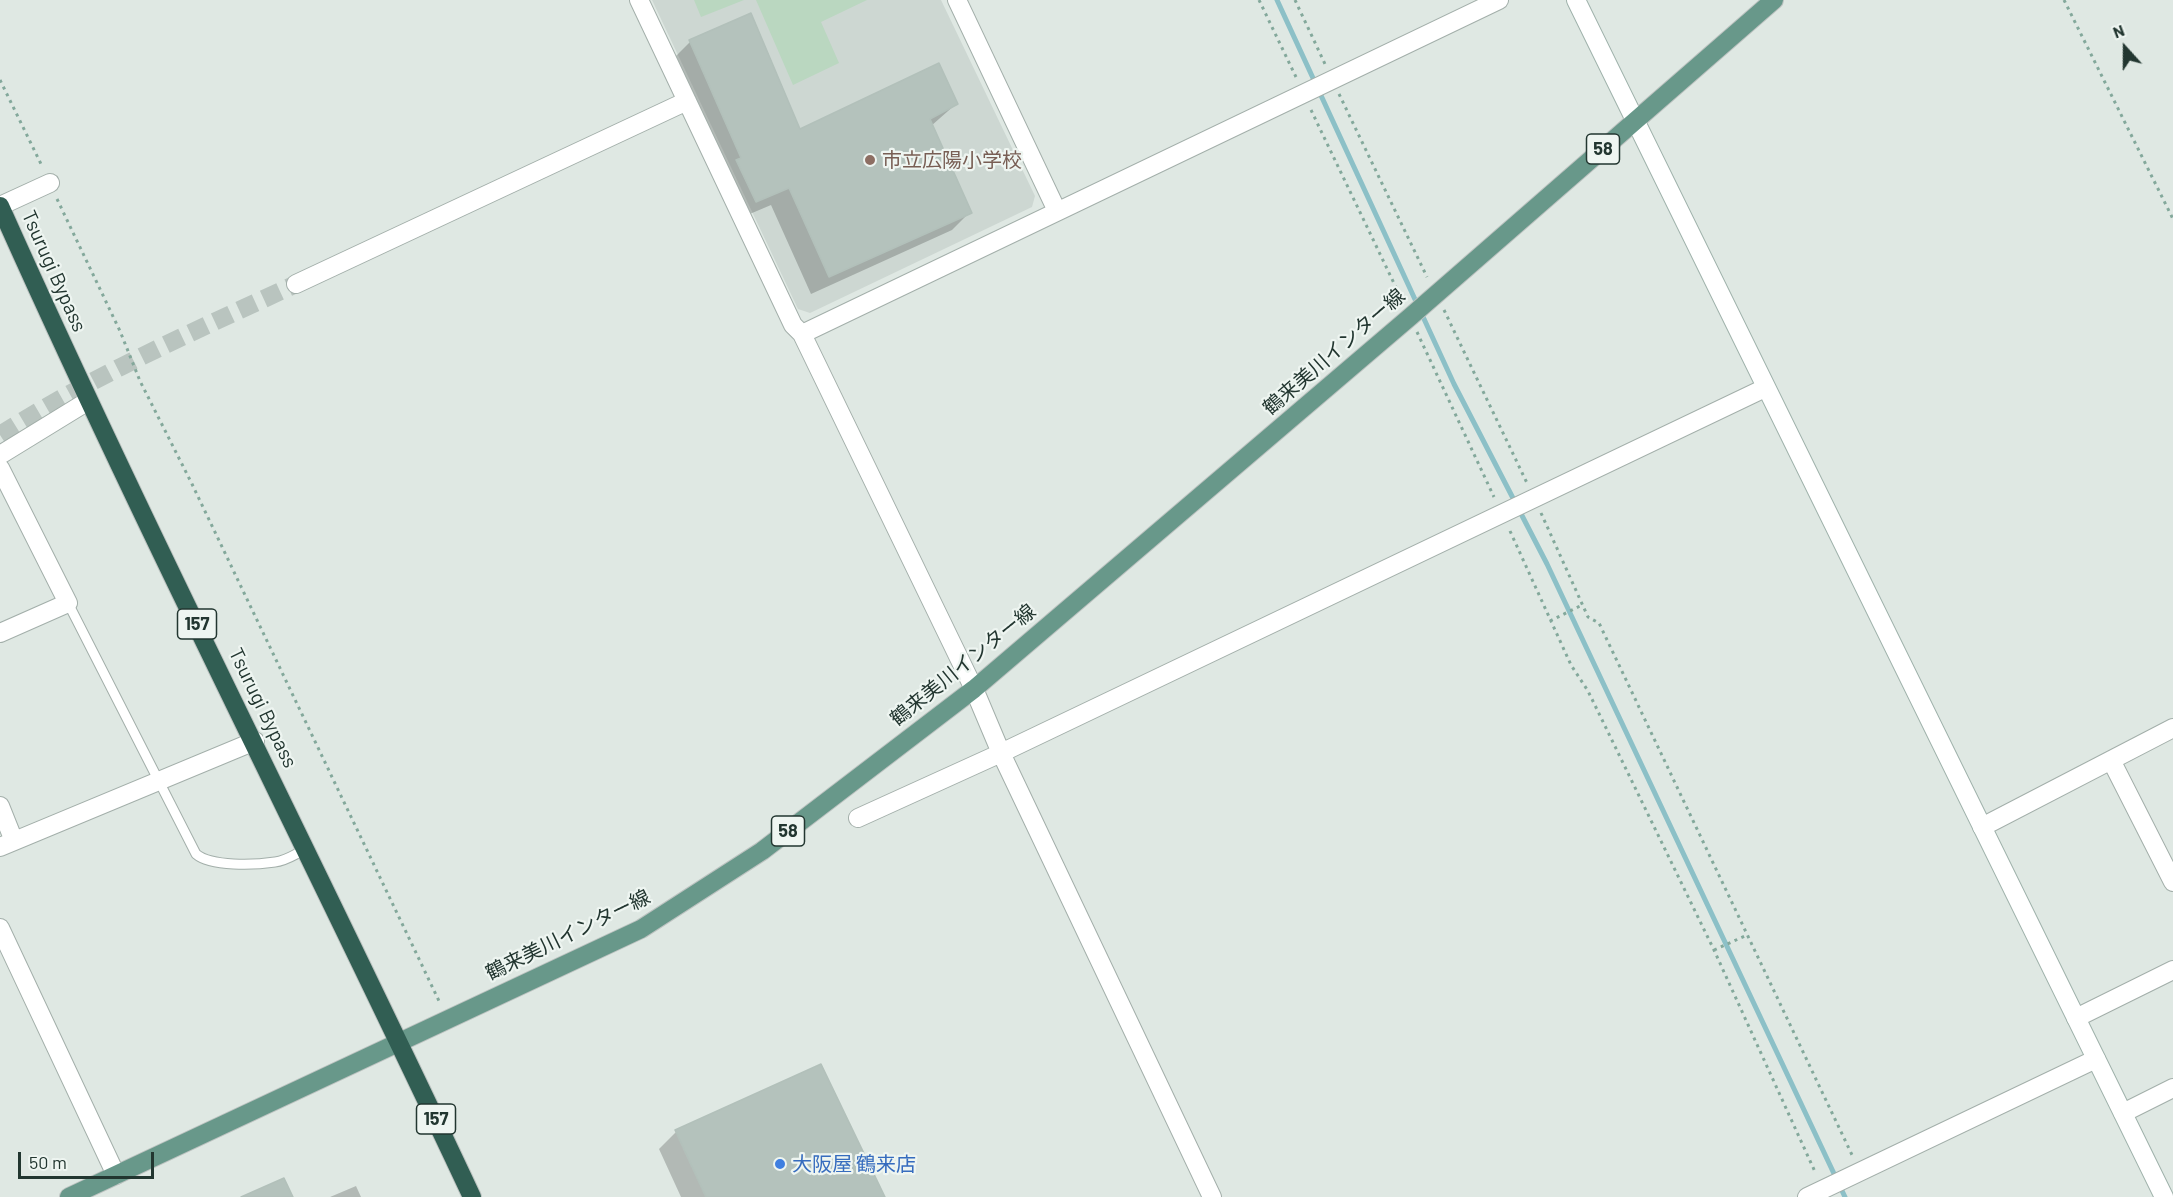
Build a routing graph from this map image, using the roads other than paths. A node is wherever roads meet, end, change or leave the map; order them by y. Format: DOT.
graph roads {
  1 [pos="639,0"];
  2 [pos="957,0"];
  3 [pos="1499,0"];
  4 [pos="1576,0"];
  5 [pos="1774,0"];
  6 [pos="687,101"];
  7 [pos="1636,121"];
  8 [pos="50,183"];
  9 [pos="0,206"];
  10 [pos="1057,211"];
  11 [pos="296,284"];
  12 [pos="802,334"];
  13 [pos="1766,388"];
  14 [pos="87,401"];
  15 [pos="0,455"];
  16 [pos="0,468"];
  17 [pos="68,603"];
  18 [pos="0,633"];
  19 [pos="974,689"];
  20 [pos="2173,728"];
  21 [pos="255,741"];
  22 [pos="1001,753"];
  23 [pos="2111,760"];
  24 [pos="159,781"];
  25 [pos="0,806"];
  26 [pos="858,818"];
  27 [pos="1982,827"];
  28 [pos="7,844"];
  29 [pos="306,849"];
  30 [pos="2173,882"];
  31 [pos="0,928"];
  32 [pos="2173,970"];
  33 [pos="2076,1018"];
  34 [pos="399,1041"];
  35 [pos="2096,1059"];
  36 [pos="2173,1088"];
  37 [pos="2123,1113"];
  38 [pos="116,1175"];
  39 [pos="1832,1186"];
  40 [pos="69,1197"];
  41 [pos="472,1197"];
  42 [pos="1212,1197"];
  43 [pos="2164,1197"];
  1 -- 6 [label="street"];
  2 -- 10 [label="street"];
  3 -- 10 [label="street"];
  4 -- 7 [label="street"];
  5 -- 7 [label="main road, 鶴来美川インター線 / 58"];
  6 -- 11 [label="street"];
  6 -- 12 [label="street"];
  7 -- 13 [label="street"];
  7 -- 19 [label="main road, 鶴来美川インター線 / 58"];
  8 -- 9 [label="street"];
  9 -- 14 [label="highway, Tsurugi Bypass / 157"];
  10 -- 12 [label="street"];
  12 -- 19 [label="street"];
  13 -- 22 [label="street"];
  13 -- 27 [label="street"];
  14 -- 15 [label="street"];
  14 -- 21 [label="highway, Tsurugi Bypass / 157"];
  16 -- 17 [label="street"];
  17 -- 18 [label="street"];
  17 -- 24 [label="lane"];
  19 -- 22 [label="street"];
  19 -- 34 [label="main road, 鶴来美川インター線 / 58"];
  20 -- 23 [label="street"];
  21 -- 24 [label="street"];
  21 -- 29 [label="highway, Tsurugi Bypass / 157"];
  22 -- 26 [label="street"];
  22 -- 42 [label="street"];
  23 -- 27 [label="street"];
  23 -- 30 [label="street"];
  24 -- 28 [label="street"];
  24 -- 29 [label="lane"];
  25 -- 28 [label="street"];
  27 -- 33 [label="street"];
  29 -- 34 [label="highway, Tsurugi Bypass / 157"];
  31 -- 38 [label="street"];
  32 -- 33 [label="street"];
  33 -- 35 [label="street"];
  34 -- 38 [label="main road, 鶴来美川インター線 / 58"];
  34 -- 41 [label="highway, Tsurugi Bypass / 157"];
  35 -- 37 [label="street"];
  35 -- 39 [label="street"];
  36 -- 37 [label="street"];
  37 -- 43 [label="street"];
  38 -- 40 [label="main road, 鶴来美川インター線 / 58"];
}
